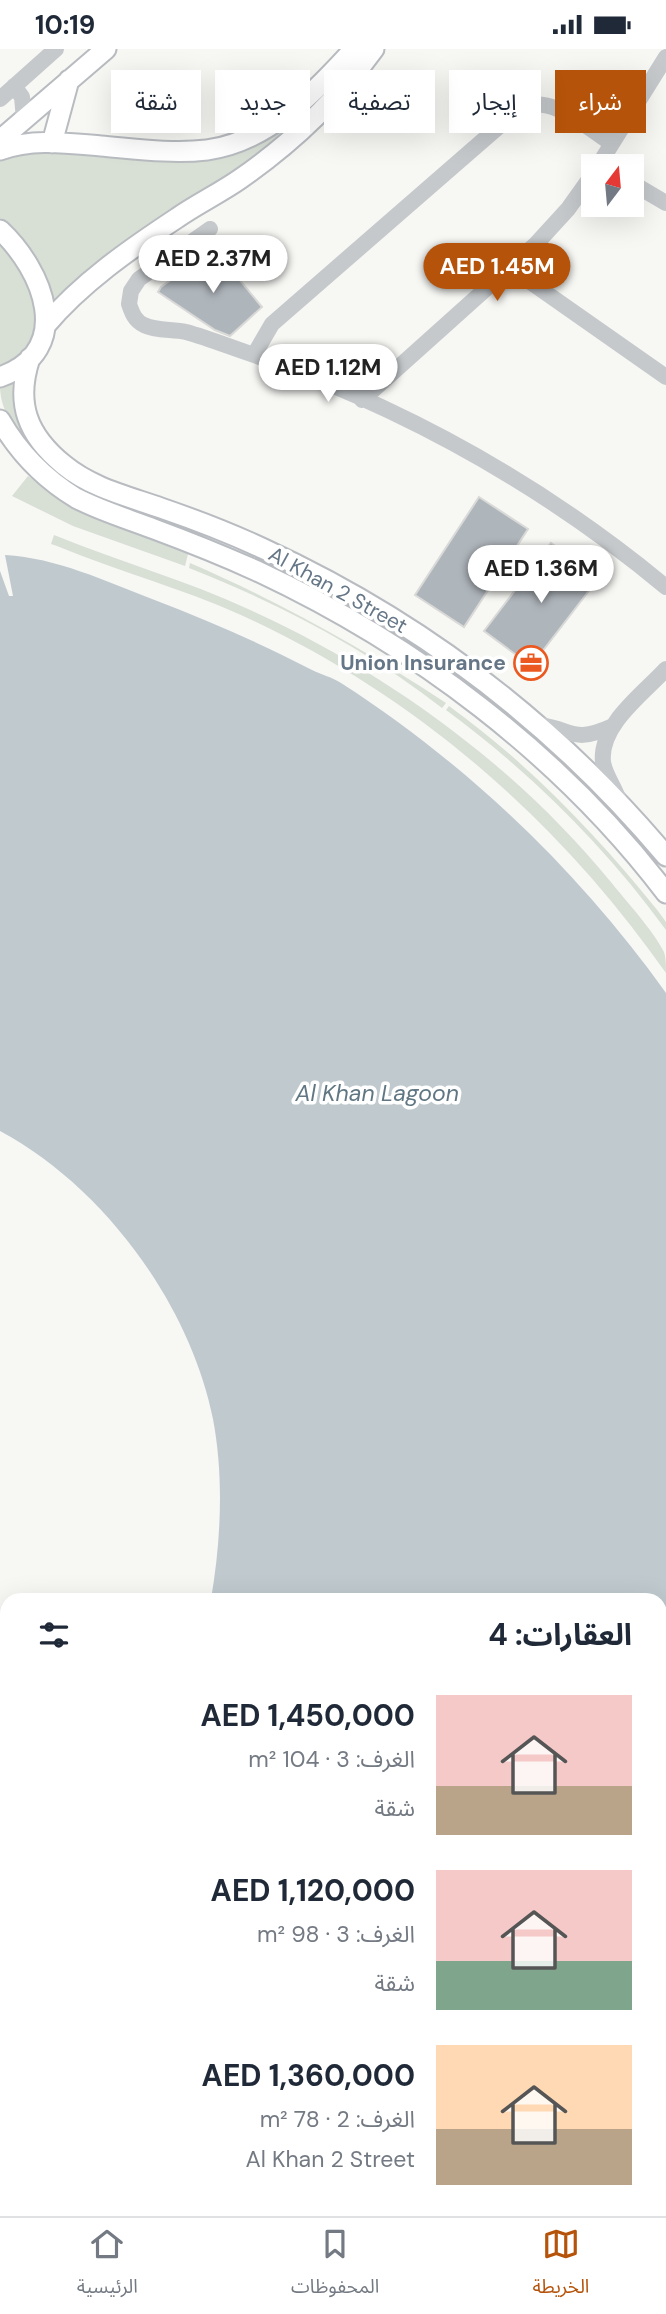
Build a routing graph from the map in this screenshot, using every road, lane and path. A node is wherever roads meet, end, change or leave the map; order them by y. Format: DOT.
graph roads {
  1 [pos="56,49"];
  2 [pos="106,49"];
  3 [pos="354,49"];
  4 [pos="374,49"];
  5 [pos="386,49"];
  6 [pos="666,57"];
  7 [pos="359,70"];
  8 [pos="363,70"];
  9 [pos="69,79"];
  10 [pos="14,85"];
  11 [pos="0,99"];
  12 [pos="44,102"];
  13 [pos="324,109"];
  14 [pos="24,119"];
  15 [pos="0,140"];
  16 [pos="52,143"];
  17 [pos="611,143"];
  18 [pos="0,150"];
  19 [pos="606,154"];
  20 [pos="581,190"];
  21 [pos="644,190"];
  22 [pos="666,203"];
  23 [pos="211,229"];
  24 [pos="0,230"];
  25 [pos="509,267"];
  26 [pos="45,326"];
  27 [pos="254,355"];
  28 [pos="30,358"];
  29 [pos="0,377"];
  30 [pos="666,377"];
  31 [pos="362,400"];
  32 [pos="0,420"];
  33 [pos="666,587"];
  34 [pos="666,669"];
  35 [pos="539,725"];
  36 [pos="613,726"];
  37 [pos="620,804"];
  38 [pos="666,856"];
  39 [pos="666,893"];
  1 -- 10 [label="street"];
  2 -- 9 [label="main road"];
  3 -- 16 [label="main road"];
  4 -- 7 [label="main road"];
  5 -- 8 [label="main road"];
  6 -- 17 [label="street"];
  9 -- 12 [label="main road"];
  9 -- 16 [label="main road"];
  10 -- 11 [label="street"];
  10 -- 12 [label="street"];
  10 -- 14 [label="street"];
  12 -- 14 [label="main road"];
  13 -- 26 [label="main road"];
  14 -- 15 [label="main road"];
  16 -- 18 [label="main road"];
  17 -- 19 [label="street"];
  17 -- 27 [label="street"];
  20 -- 25 [label="street"];
  21 -- 22 [label="street"];
  23 -- 27 [label="street"];
  24 -- 26 [label="main road"];
  25 -- 30 [label="street"];
  25 -- 31 [label="street"];
  26 -- 28 [label="main road, Al Khan 2 Street"];
  27 -- 31 [label="street"];
  28 -- 29 [label="main road"];
  28 -- 35 [label="main road, Al Khan 2 Street"];
  31 -- 33 [label="street"];
  32 -- 39 [label="main road, Al Khan 2 Street"];
  34 -- 36 [label="street"];
  35 -- 36 [label="street"];
  35 -- 37 [label="main road, Al Khan 2 Street"];
  36 -- 37 [label="street"];
  37 -- 38 [label="main road, Al Khan 2 Street"];
}
